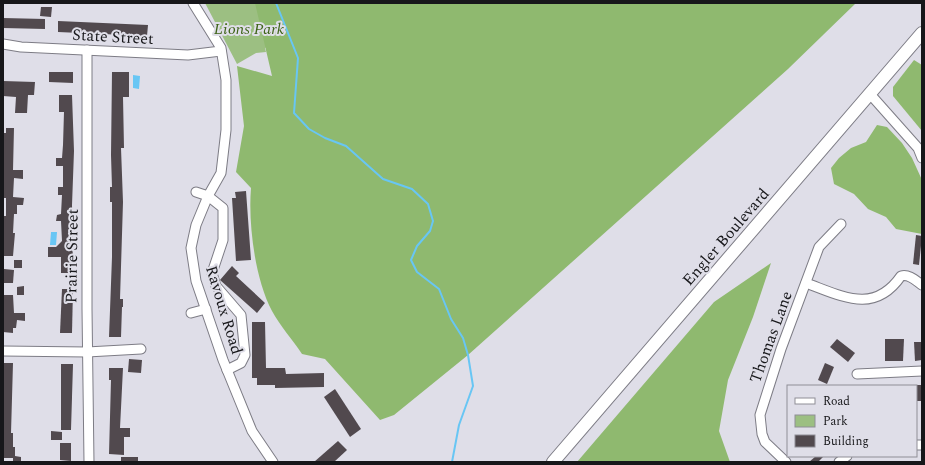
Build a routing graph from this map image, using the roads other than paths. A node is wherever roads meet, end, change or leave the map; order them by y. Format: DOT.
graph roads {
  1 [pos="193,3"];
  2 [pos="922,33"];
  3 [pos="3,44"];
  4 [pos="87,50"];
  5 [pos="221,51"];
  6 [pos="870,94"];
  7 [pos="922,158"];
  8 [pos="196,192"];
  9 [pos="208,196"];
  10 [pos="841,224"];
  11 [pos="806,283"];
  12 [pos="922,285"];
  13 [pos="206,309"];
  14 [pos="191,313"];
  15 [pos="141,349"];
  16 [pos="3,351"];
  17 [pos="87,352"];
  18 [pos="227,370"];
  19 [pos="922,371"];
  20 [pos="857,374"];
  21 [pos="89,462"];
  22 [pos="273,462"];
  23 [pos="553,462"];
  24 [pos="786,462"];
  1 -- 5 [label="street, Ravoux Road"];
  2 -- 6 [label="main road, Engler Boulevard"];
  3 -- 4 [label="street, State Street"];
  4 -- 5 [label="street, State Street"];
  4 -- 17 [label="street, Prairie Street"];
  5 -- 9 [label="street, Ravoux Road"];
  6 -- 7 [label="street"];
  6 -- 23 [label="main road, Engler Boulevard"];
  8 -- 9 [label="street"];
  9 -- 13 [label="street, Ravoux Road"];
  9 -- 18 [label="street"];
  10 -- 11 [label="street, Thomas Lane"];
  11 -- 12 [label="street"];
  11 -- 24 [label="street, Thomas Lane"];
  13 -- 14 [label="street"];
  13 -- 18 [label="street, Ravoux Road"];
  15 -- 17 [label="street"];
  16 -- 17 [label="street"];
  17 -- 21 [label="street, Prairie Street"];
  18 -- 22 [label="street, Ravoux Road"];
  19 -- 20 [label="street"];
}
